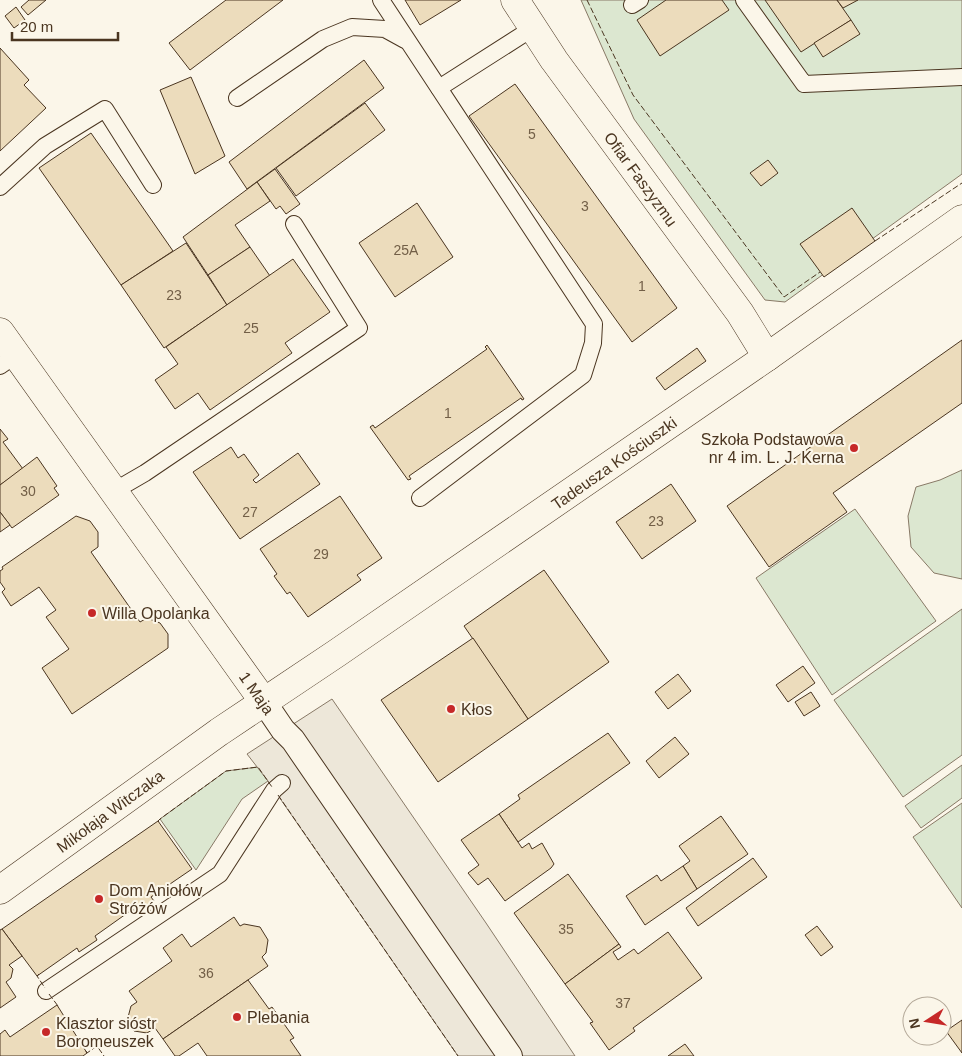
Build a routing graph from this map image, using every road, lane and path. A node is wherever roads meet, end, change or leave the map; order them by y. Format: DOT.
graph roads {
  1 [pos="380,0"];
  2 [pos="515,0"];
  3 [pos="744,0"];
  4 [pos="533,28"];
  5 [pos="409,42"];
  6 [pos="962,77"];
  7 [pos="439,88"];
  8 [pos="237,98"];
  9 [pos="153,185"];
  10 [pos="0,187"];
  11 [pos="962,219"];
  12 [pos="294,224"];
  13 [pos="0,332"];
  14 [pos="767,358"];
  15 [pos="9,360"];
  16 [pos="114,491"];
  17 [pos="420,498"];
  18 [pos="264,702"];
  19 [pos="219,732"];
  20 [pos="282,783"];
  21 [pos="0,890"];
  22 [pos="46,991"];
  23 [pos="510,1056"];
  1 -- 5 [label="lane"];
  2 -- 4 [label="street, Ofiar Faszyzmu"];
  3 -- 6 [label="lane"];
  4 -- 7 [label="lane"];
  4 -- 14 [label="street, Ofiar Faszyzmu"];
  5 -- 7 [label="lane"];
  5 -- 8 [label="lane"];
  7 -- 17 [label="lane"];
  9 -- 10 [label="lane"];
  11 -- 14 [label="street, Tadeusza Kościuszki"];
  12 -- 16 [label="lane"];
  13 -- 15 [label="street, 1 Maja"];
  14 -- 18 [label="street, Tadeusza Kościuszki"];
  15 -- 16 [label="street, 1 Maja"];
  16 -- 18 [label="street, 1 Maja"];
  18 -- 19 [label="street, Tadeusza Kościuszki"];
  18 -- 23 [label="street, 1 Maja"];
  19 -- 21 [label="street, Mikołaja Witczaka"];
  20 -- 22 [label="lane"];
}
